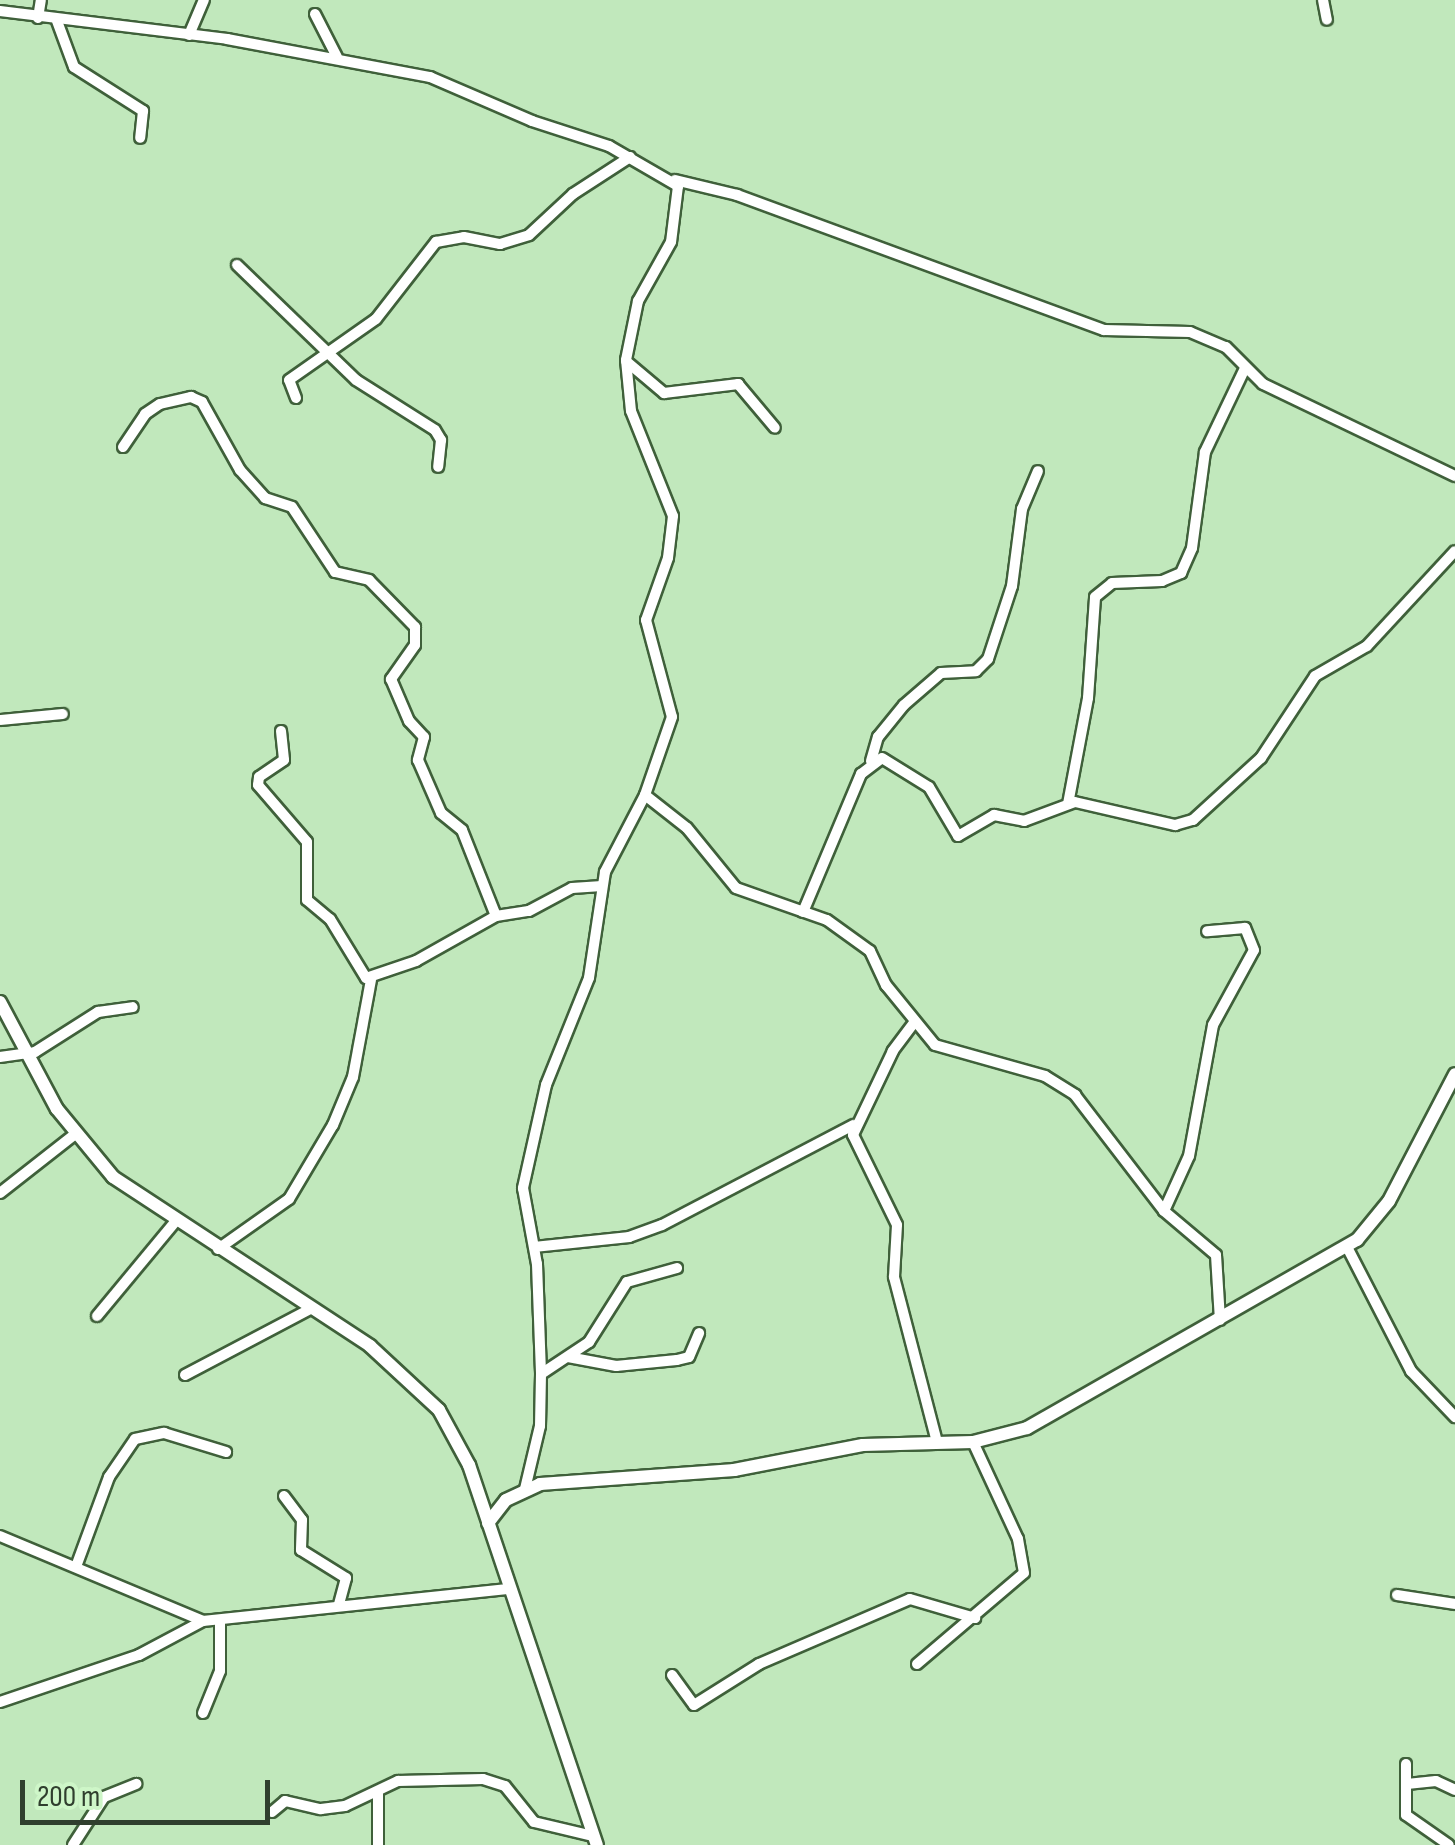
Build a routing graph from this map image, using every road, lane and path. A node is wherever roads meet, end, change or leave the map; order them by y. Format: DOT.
graph roads {
  1 [pos="41,0"];
  2 [pos="204,0"];
  3 [pos="1323,0"];
  4 [pos="0,11"];
  5 [pos="314,14"];
  6 [pos="38,18"];
  7 [pos="1327,20"];
  8 [pos="57,21"];
  9 [pos="189,35"];
  10 [pos="336,57"];
  11 [pos="140,138"];
  12 [pos="630,157"];
  13 [pos="674,180"];
  14 [pos="236,266"];
  15 [pos="324,352"];
  16 [pos="626,360"];
  17 [pos="1245,368"];
  18 [pos="296,398"];
  19 [pos="776,428"];
  20 [pos="123,447"];
  21 [pos="438,467"];
  22 [pos="1038,471"];
  23 [pos="1455,476"];
  24 [pos="1455,551"];
  25 [pos="64,714"];
  26 [pos="0,720"];
  27 [pos="280,731"];
  28 [pos="871,761"];
  29 [pos="646,795"];
  30 [pos="1068,804"];
  31 [pos="602,886"];
  32 [pos="803,912"];
  33 [pos="496,916"];
  34 [pos="1207,931"];
  35 [pos="371,980"];
  36 [pos="0,1002"];
  37 [pos="134,1007"];
  38 [pos="913,1024"];
  39 [pos="24,1053"];
  40 [pos="0,1058"];
  41 [pos="1455,1074"];
  42 [pos="853,1125"];
  43 [pos="74,1135"];
  44 [pos="0,1192"];
  45 [pos="1164,1211"];
  46 [pos="175,1222"];
  47 [pos="534,1247"];
  48 [pos="1346,1248"];
  49 [pos="218,1250"];
  50 [pos="677,1268"];
  51 [pos="312,1308"];
  52 [pos="97,1316"];
  53 [pos="1220,1320"];
  54 [pos="699,1332"];
  55 [pos="568,1357"];
  56 [pos="541,1374"];
  57 [pos="185,1376"];
  58 [pos="1455,1417"];
  59 [pos="937,1442"];
  60 [pos="973,1442"];
  61 [pos="226,1452"];
  62 [pos="476,1487"];
  63 [pos="520,1492"];
  64 [pos="284,1496"];
  65 [pos="488,1523"];
  66 [pos="0,1536"];
  67 [pos="77,1564"];
  68 [pos="507,1589"];
  69 [pos="1397,1595"];
  70 [pos="340,1604"];
  71 [pos="1455,1604"];
  72 [pos="974,1618"];
  73 [pos="220,1621"];
  74 [pos="203,1622"];
  75 [pos="917,1664"];
  76 [pos="672,1676"];
  77 [pos="0,1702"];
  78 [pos="203,1713"];
  79 [pos="1406,1764"];
  80 [pos="137,1784"];
  81 [pos="1407,1784"];
  82 [pos="1455,1790"];
  83 [pos="378,1793"];
  84 [pos="272,1812"];
  85 [pos="595,1840"];
  86 [pos="73,1845"];
  87 [pos="378,1845"];
  88 [pos="1449,1845"];
  1 -- 6 [label="street"];
  2 -- 9 [label="street"];
  3 -- 7 [label="street"];
  4 -- 6 [label="street"];
  5 -- 10 [label="street"];
  6 -- 8 [label="street"];
  8 -- 9 [label="street"];
  8 -- 11 [label="street"];
  9 -- 10 [label="street"];
  10 -- 12 [label="street"];
  12 -- 13 [label="street"];
  12 -- 15 [label="street"];
  13 -- 16 [label="street"];
  13 -- 17 [label="street"];
  14 -- 15 [label="street"];
  15 -- 18 [label="street"];
  15 -- 21 [label="street"];
  16 -- 19 [label="street"];
  16 -- 29 [label="street"];
  17 -- 23 [label="street"];
  17 -- 30 [label="street"];
  20 -- 33 [label="street"];
  22 -- 28 [label="street"];
  24 -- 30 [label="street"];
  25 -- 26 [label="street"];
  27 -- 35 [label="street"];
  28 -- 30 [label="street"];
  28 -- 32 [label="street"];
  29 -- 31 [label="street"];
  29 -- 32 [label="street"];
  31 -- 33 [label="street"];
  31 -- 47 [label="street"];
  32 -- 38 [label="street"];
  33 -- 35 [label="street"];
  34 -- 45 [label="street"];
  35 -- 49 [label="street"];
  36 -- 39 [label="main road"];
  37 -- 39 [label="street"];
  38 -- 42 [label="street"];
  38 -- 45 [label="street"];
  39 -- 40 [label="street"];
  39 -- 43 [label="main road"];
  41 -- 48 [label="main road"];
  42 -- 47 [label="street"];
  42 -- 59 [label="street"];
  43 -- 44 [label="street"];
  43 -- 46 [label="main road"];
  45 -- 53 [label="street"];
  46 -- 49 [label="main road"];
  46 -- 52 [label="street"];
  47 -- 56 [label="street"];
  48 -- 53 [label="main road"];
  48 -- 58 [label="street"];
  49 -- 51 [label="main road"];
  50 -- 55 [label="street"];
  51 -- 57 [label="street"];
  51 -- 62 [label="main road"];
  53 -- 60 [label="main road"];
  54 -- 55 [label="street"];
  55 -- 56 [label="street"];
  56 -- 63 [label="street"];
  59 -- 60 [label="main road"];
  59 -- 63 [label="main road"];
  60 -- 72 [label="street"];
  61 -- 67 [label="street"];
  62 -- 63 [label="main road"];
  62 -- 65 [label="main road"];
  63 -- 65 [label="main road"];
  64 -- 70 [label="street"];
  65 -- 68 [label="main road"];
  66 -- 67 [label="street"];
  67 -- 74 [label="street"];
  68 -- 70 [label="street"];
  68 -- 85 [label="main road"];
  69 -- 71 [label="street"];
  70 -- 73 [label="street"];
  72 -- 75 [label="street"];
  72 -- 76 [label="street"];
  73 -- 74 [label="street"];
  73 -- 78 [label="street"];
  74 -- 77 [label="street"];
  79 -- 81 [label="street"];
  80 -- 86 [label="street"];
  81 -- 82 [label="street"];
  81 -- 88 [label="street"];
  83 -- 84 [label="street"];
  83 -- 85 [label="street"];
  83 -- 87 [label="street"];
}
